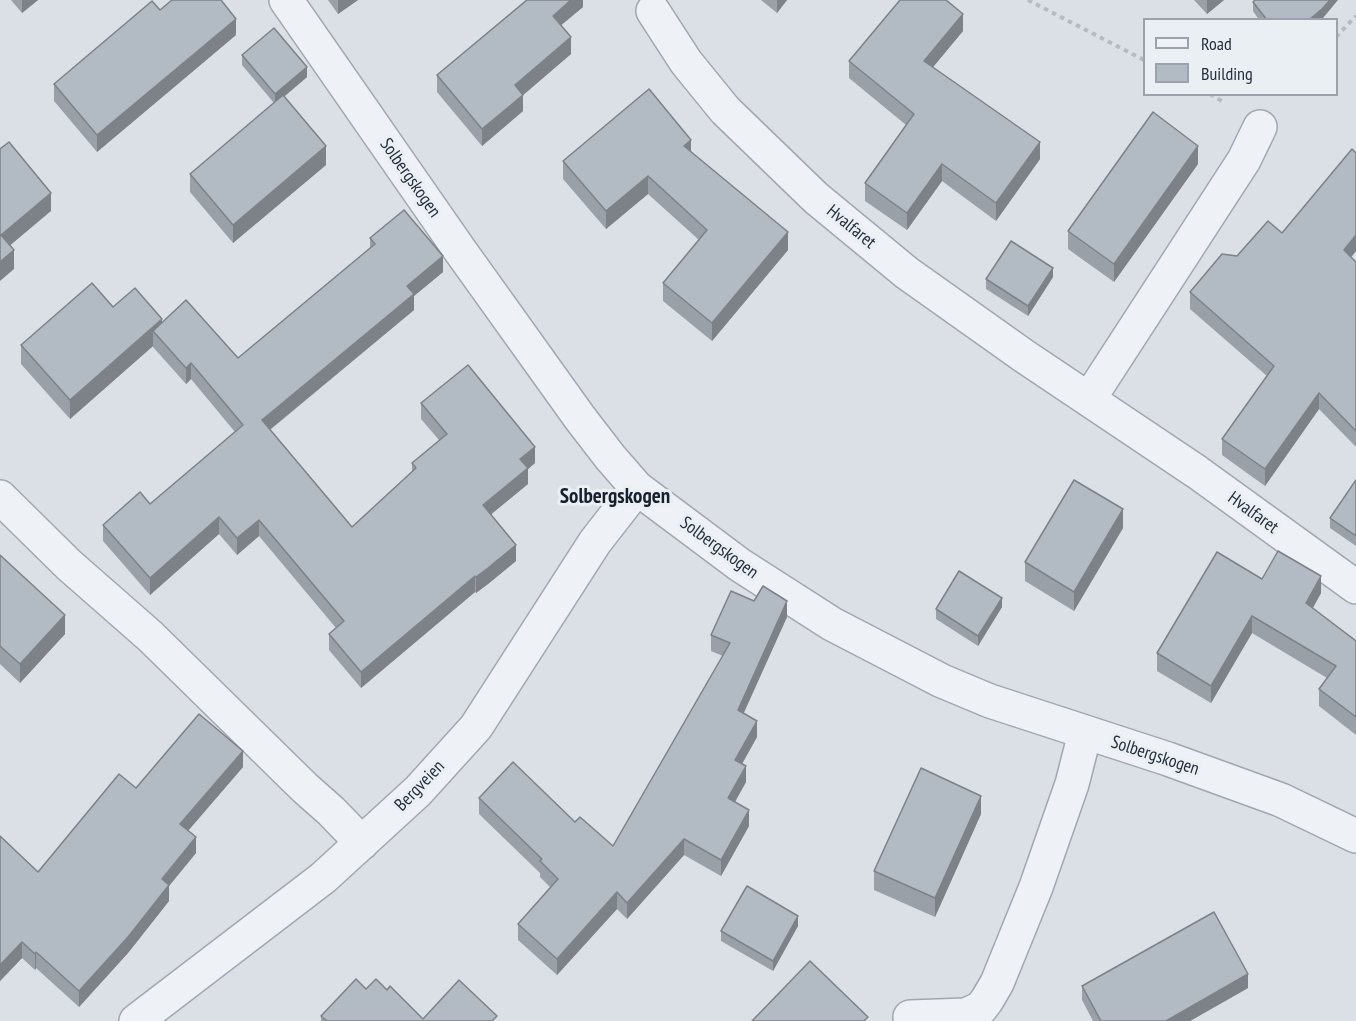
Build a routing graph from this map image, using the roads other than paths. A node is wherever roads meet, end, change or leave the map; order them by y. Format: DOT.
graph roads {
  1 [pos="286,0"];
  2 [pos="653,11"];
  3 [pos="1260,127"];
  4 [pos="1089,399"];
  5 [pos="637,488"];
  6 [pos="0,497"];
  7 [pos="1356,587"];
  8 [pos="1085,733"];
  9 [pos="1356,837"];
  10 [pos="362,843"];
  11 [pos="910,1017"];
  12 [pos="136,1021"];
  1 -- 5 [label="street, Solbergskogen"];
  2 -- 4 [label="street, Hvalfaret"];
  3 -- 4 [label="street"];
  4 -- 7 [label="street, Hvalfaret"];
  5 -- 8 [label="street, Solbergskogen"];
  5 -- 10 [label="street, Bergveien"];
  6 -- 10 [label="street"];
  8 -- 9 [label="street, Solbergskogen"];
  8 -- 11 [label="street"];
  10 -- 12 [label="street, Bergveien"];
}
